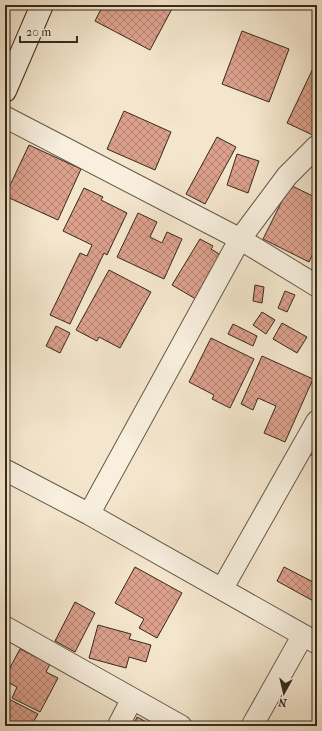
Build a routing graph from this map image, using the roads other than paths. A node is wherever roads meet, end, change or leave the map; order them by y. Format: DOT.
graph roads {
  1 [pos="42,5"];
  2 [pos="5,91"];
  3 [pos="5,117"];
  4 [pos="317,146"];
  5 [pos="240,239"];
  6 [pos="317,286"];
  7 [pos="317,421"];
  8 [pos="5,470"];
  9 [pos="89,514"];
  10 [pos="222,589"];
  11 [pos="5,627"];
  12 [pos="310,639"];
  13 [pos="132,699"];
  14 [pos="118,726"];
  15 [pos="181,726"];
  16 [pos="252,726"];
  1 -- 2 [label="main road"];
  3 -- 5 [label="street"];
  4 -- 5 [label="street"];
  5 -- 6 [label="street"];
  5 -- 9 [label="street"];
  7 -- 10 [label="street"];
  8 -- 9 [label="street"];
  9 -- 10 [label="street"];
  10 -- 12 [label="street"];
  11 -- 13 [label="street"];
  12 -- 16 [label="street"];
  13 -- 14 [label="street"];
  13 -- 15 [label="street"];
}
